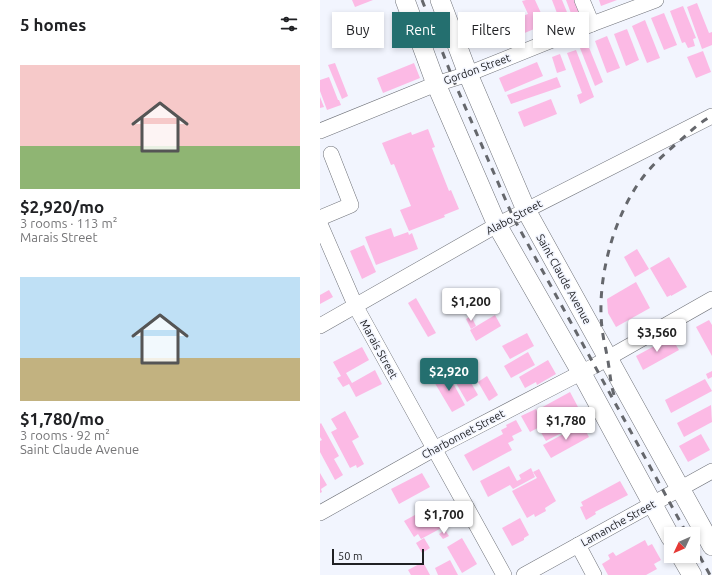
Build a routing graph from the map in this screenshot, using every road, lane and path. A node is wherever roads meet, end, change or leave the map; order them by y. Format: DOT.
graph roads {
  1 [pos="405,0"];
  2 [pos="440,0"];
  3 [pos="582,0"];
  4 [pos="656,0"];
  5 [pos="592,24"];
  6 [pos="468,74"];
  7 [pos="436,84"];
  8 [pos="712,116"];
  9 [pos="320,131"];
  10 [pos="331,154"];
  11 [pos="526,210"];
  12 [pos="320,218"];
  13 [pos="320,224"];
  14 [pos="497,225"];
  15 [pos="712,299"];
  16 [pos="356,307"];
  17 [pos="320,326"];
  18 [pos="608,358"];
  19 [pos="581,372"];
  20 [pos="434,449"];
  21 [pos="712,471"];
  22 [pos="680,489"];
  23 [pos="652,504"];
  24 [pos="320,513"];
  25 [pos="665,527"];
  26 [pos="578,545"];
  27 [pos="712,546"];
  28 [pos="685,563"];
  29 [pos="504,575"];
  30 [pos="524,575"];
  31 [pos="594,575"];
  32 [pos="692,575"];
  1 -- 7 [label="main road"];
  2 -- 6 [label="main road, Saint Claude Avenue"];
  3 -- 5 [label="street"];
  4 -- 5 [label="street, Gordon Street"];
  5 -- 6 [label="street, Gordon Street"];
  6 -- 7 [label="street, Gordon Street"];
  6 -- 11 [label="main road, Saint Claude Avenue"];
  7 -- 9 [label="street, Gordon Street"];
  7 -- 14 [label="main road"];
  8 -- 11 [label="street, Alabo Street"];
  10 -- 12 [label="street"];
  11 -- 14 [label="street, Alabo Street"];
  11 -- 18 [label="main road, Saint Claude Avenue"];
  13 -- 16 [label="street, Marais Street"];
  14 -- 16 [label="street, Alabo Street"];
  14 -- 19 [label="main road"];
  15 -- 18 [label="street, Charbonnet Street"];
  16 -- 17 [label="street, Alabo Street"];
  16 -- 20 [label="street, Marais Street"];
  18 -- 19 [label="street, Charbonnet Street"];
  18 -- 22 [label="main road, Saint Claude Avenue"];
  19 -- 20 [label="street, Charbonnet Street"];
  19 -- 23 [label="main road"];
  20 -- 24 [label="street, Charbonnet Street"];
  20 -- 29 [label="street, Marais Street"];
  21 -- 22 [label="street, Lamanche Street"];
  22 -- 23 [label="street, Lamanche Street"];
  22 -- 27 [label="main road, Saint Claude Avenue"];
  23 -- 25 [label="main road"];
  23 -- 26 [label="street, Lamanche Street"];
  26 -- 30 [label="street, Lamanche Street"];
  26 -- 31 [label="street"];
  28 -- 32 [label="main road"];
}
